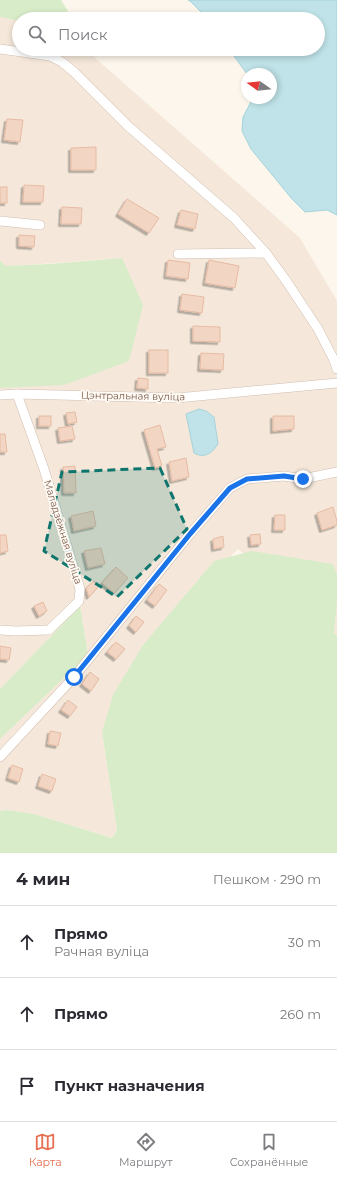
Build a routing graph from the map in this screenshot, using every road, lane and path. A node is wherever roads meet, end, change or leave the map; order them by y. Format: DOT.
graph roads {
  1 [pos="0,49"];
  2 [pos="12,50"];
  3 [pos="50,56"];
  4 [pos="0,221"];
  5 [pos="40,226"];
  6 [pos="266,253"];
  7 [pos="178,254"];
  8 [pos="337,369"];
  9 [pos="337,383"];
  10 [pos="17,394"];
  11 [pos="0,396"];
  12 [pos="337,472"];
  13 [pos="0,630"];
  14 [pos="0,757"];
  1 -- 2 [label="street"];
  3 -- 6 [label="street"];
  4 -- 5 [label="street"];
  6 -- 7 [label="street"];
  6 -- 8 [label="street"];
  9 -- 10 [label="street, Цэнтральная вуліца"];
  10 -- 11 [label="street, Цэнтральная вуліца"];
  10 -- 13 [label="street, Маладзёжная вуліца"];
  12 -- 14 [label="street"];
}
